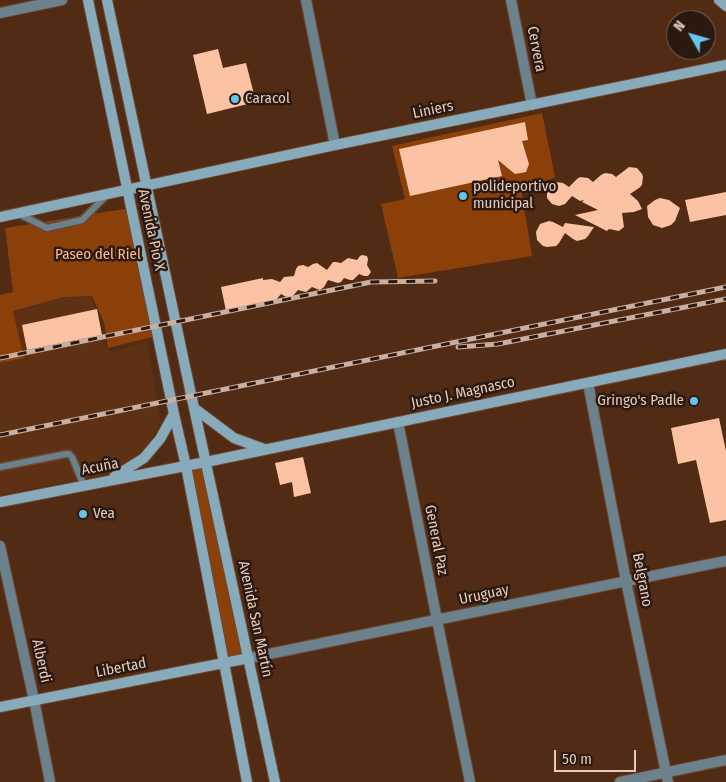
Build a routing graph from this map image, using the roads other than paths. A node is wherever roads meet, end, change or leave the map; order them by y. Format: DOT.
graph roads {
  1 [pos="62,0"];
  2 [pos="88,0"];
  3 [pos="107,0"];
  4 [pos="306,0"];
  5 [pos="511,0"];
  6 [pos="719,0"];
  7 [pos="726,6"];
  8 [pos="0,13"];
  9 [pos="726,65"];
  10 [pos="532,104"];
  11 [pos="335,145"];
  12 [pos="147,186"];
  13 [pos="127,190"];
  14 [pos="107,194"];
  15 [pos="18,213"];
  16 [pos="0,217"];
  17 [pos="726,354"];
  18 [pos="588,383"];
  19 [pos="194,408"];
  20 [pos="174,414"];
  21 [pos="398,422"];
  22 [pos="265,450"];
  23 [pos="206,462"];
  24 [pos="186,466"];
  25 [pos="0,467"];
  26 [pos="108,481"];
  27 [pos="84,486"];
  28 [pos="0,502"];
  29 [pos="0,546"];
  30 [pos="726,561"];
  31 [pos="626,581"];
  32 [pos="437,620"];
  33 [pos="249,658"];
  34 [pos="224,663"];
  35 [pos="34,700"];
  36 [pos="0,707"];
  37 [pos="726,760"];
  38 [pos="667,777"];
  39 [pos="50,782"];
  40 [pos="247,782"];
  41 [pos="275,782"];
  42 [pos="470,782"];
  43 [pos="620,782"];
  1 -- 8 [label="street"];
  2 -- 13 [label="main road, Avenida Pio X"];
  3 -- 12 [label="main road, Avenida Pio X"];
  4 -- 11 [label="street"];
  5 -- 10 [label="street, Cervera"];
  6 -- 7 [label="main road"];
  9 -- 10 [label="main road, Liniers"];
  10 -- 11 [label="main road, Liniers"];
  11 -- 12 [label="main road, Liniers"];
  12 -- 13 [label="main road, Liniers"];
  12 -- 19 [label="main road, Avenida Pio X"];
  13 -- 14 [label="main road, Liniers"];
  13 -- 20 [label="main road, Avenida Pio X"];
  14 -- 15 [label="main road, Liniers"];
  14 -- 15 [label="lane"];
  15 -- 16 [label="main road, Liniers"];
  17 -- 18 [label="main road, Justo J. Magnasco"];
  18 -- 21 [label="main road, Justo J. Magnasco"];
  18 -- 31 [label="street, Belgrano"];
  19 -- 22 [label="main road"];
  19 -- 23 [label="main road, Avenida Pio X"];
  20 -- 24 [label="main road, Avenida Pio X"];
  20 -- 26 [label="main road"];
  21 -- 22 [label="main road, Justo J. Magnasco"];
  21 -- 32 [label="street, General Paz"];
  22 -- 23 [label="main road, Justo J. Magnasco"];
  23 -- 24 [label="main road, Acuña"];
  23 -- 33 [label="main road, Avenida San Martín"];
  24 -- 26 [label="main road, Acuña"];
  24 -- 34 [label="main road"];
  25 -- 27 [label="lane"];
  26 -- 27 [label="main road, Acuña"];
  27 -- 28 [label="main road, Acuña"];
  29 -- 35 [label="street, Alberdi"];
  30 -- 31 [label="street, Uruguay"];
  31 -- 32 [label="street, Uruguay"];
  31 -- 38 [label="street, Belgrano"];
  32 -- 33 [label="street, Uruguay"];
  32 -- 42 [label="street, General Paz"];
  33 -- 34 [label="main road, Libertad"];
  33 -- 41 [label="main road, Avenida San Martín"];
  34 -- 35 [label="main road, Libertad"];
  34 -- 40 [label="main road"];
  35 -- 36 [label="main road, Libertad"];
  35 -- 39 [label="street, Alberdi"];
  37 -- 38 [label="street"];
  38 -- 43 [label="street"];
}
